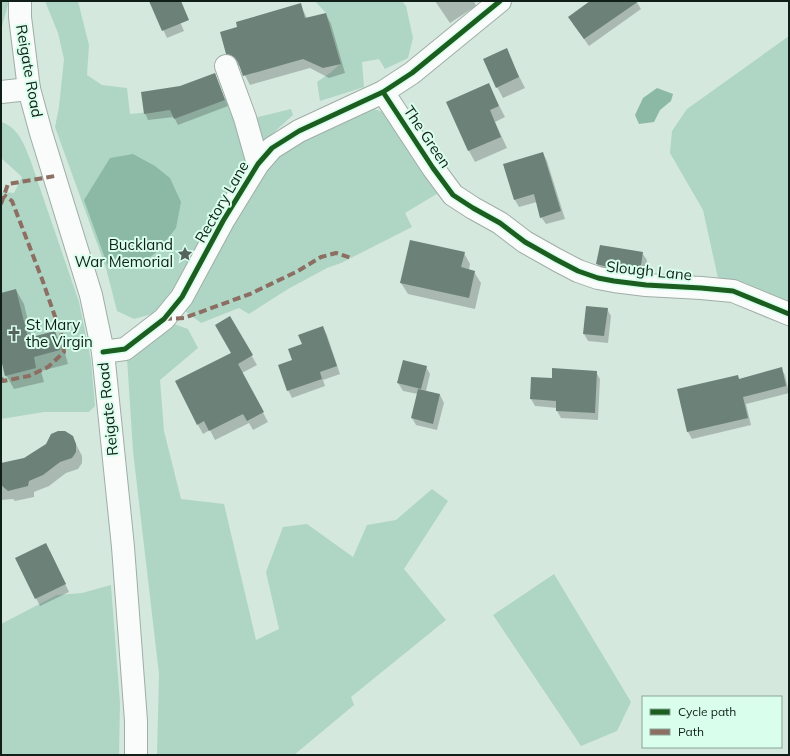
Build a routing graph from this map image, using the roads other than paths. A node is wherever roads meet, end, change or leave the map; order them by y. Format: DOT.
graph roads {
  1 [pos="20,1"];
  2 [pos="500,1"];
  3 [pos="226,66"];
  4 [pos="29,89"];
  5 [pos="1,92"];
  6 [pos="383,92"];
  7 [pos="258,164"];
  8 [pos="453,195"];
  9 [pos="789,314"];
  10 [pos="103,352"];
  11 [pos="136,755"];
  1 -- 4 [label="street, Reigate Road"];
  2 -- 6 [label="street, Rectory Lane"];
  3 -- 7 [label="street"];
  4 -- 5 [label="street"];
  4 -- 10 [label="street, Reigate Road"];
  6 -- 7 [label="street, Rectory Lane"];
  6 -- 8 [label="street, The Green"];
  7 -- 10 [label="street, Rectory Lane"];
  8 -- 9 [label="street, Slough Lane"];
  10 -- 11 [label="street, Reigate Road"];
}
